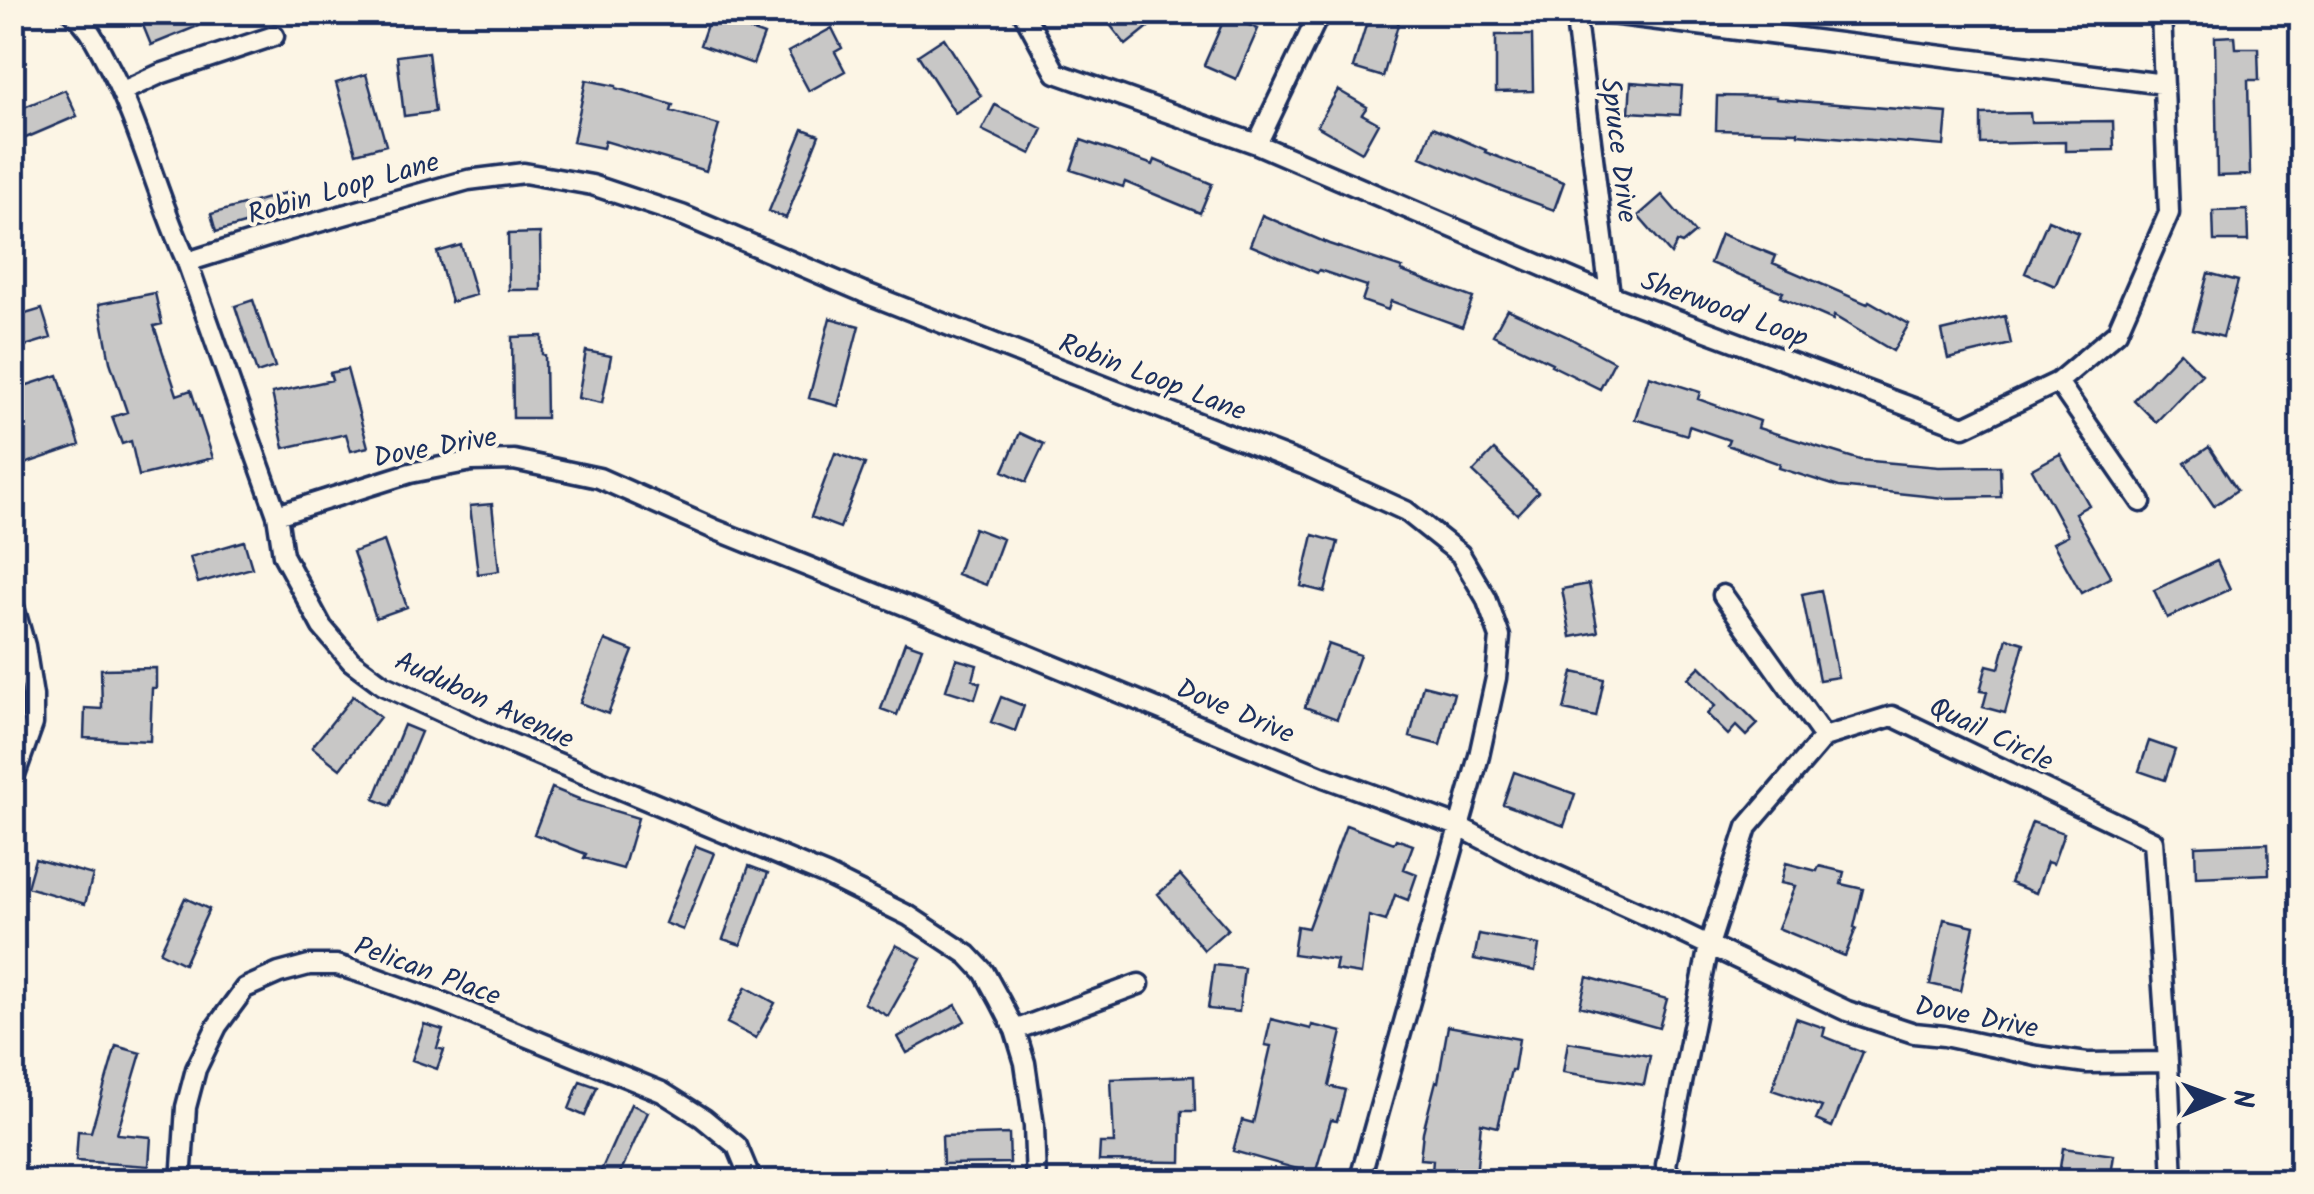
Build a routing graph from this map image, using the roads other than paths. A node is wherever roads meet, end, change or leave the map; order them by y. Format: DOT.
graph roads {
  1 [pos="72,12"];
  2 [pos="1023,12"];
  3 [pos="1320,12"];
  4 [pos="1575,12"];
  5 [pos="1595,12"];
  6 [pos="2160,12"];
  7 [pos="274,36"];
  8 [pos="2164,84"];
  9 [pos="122,91"];
  10 [pos="1258,144"];
  11 [pos="187,262"];
  12 [pos="1610,295"];
  13 [pos="2058,382"];
  14 [pos="2141,502"];
  15 [pos="277,515"];
  16 [pos="1723,595"];
  17 [pos="12,600"];
  18 [pos="1824,737"];
  19 [pos="12,783"];
  20 [pos="1458,826"];
  21 [pos="1709,945"];
  22 [pos="1139,984"];
  23 [pos="1015,1030"];
  24 [pos="2168,1062"];
  25 [pos="181,1182"];
  26 [pos="752,1182"];
  27 [pos="1036,1182"];
  28 [pos="1359,1182"];
  29 [pos="1672,1182"];
  30 [pos="2173,1182"];
  1 -- 9 [label="street, Audubon Avenue"];
  2 -- 10 [label="street, Sherwood Loop"];
  3 -- 10 [label="street"];
  4 -- 12 [label="street, Spruce Drive"];
  5 -- 8 [label="street"];
  6 -- 8 [label="street, Sherwood Loop"];
  7 -- 9 [label="street"];
  8 -- 13 [label="street, Sherwood Loop"];
  9 -- 11 [label="street, Audubon Avenue"];
  10 -- 12 [label="street, Sherwood Loop"];
  11 -- 15 [label="street, Audubon Avenue"];
  11 -- 20 [label="street, Robin Loop Lane"];
  12 -- 13 [label="street, Sherwood Loop"];
  13 -- 14 [label="street"];
  15 -- 20 [label="street, Dove Drive"];
  15 -- 23 [label="street, Audubon Avenue"];
  16 -- 18 [label="street"];
  17 -- 19 [label="street"];
  18 -- 21 [label="street"];
  18 -- 24 [label="street, Quail Circle"];
  20 -- 21 [label="street, Dove Drive"];
  20 -- 28 [label="street, Robin Loop Lane"];
  21 -- 24 [label="street, Dove Drive"];
  21 -- 29 [label="street"];
  22 -- 23 [label="street"];
  23 -- 27 [label="street, Audubon Avenue"];
  24 -- 30 [label="street, Quail Circle"];
  25 -- 26 [label="street, Pelican Place"];
}
